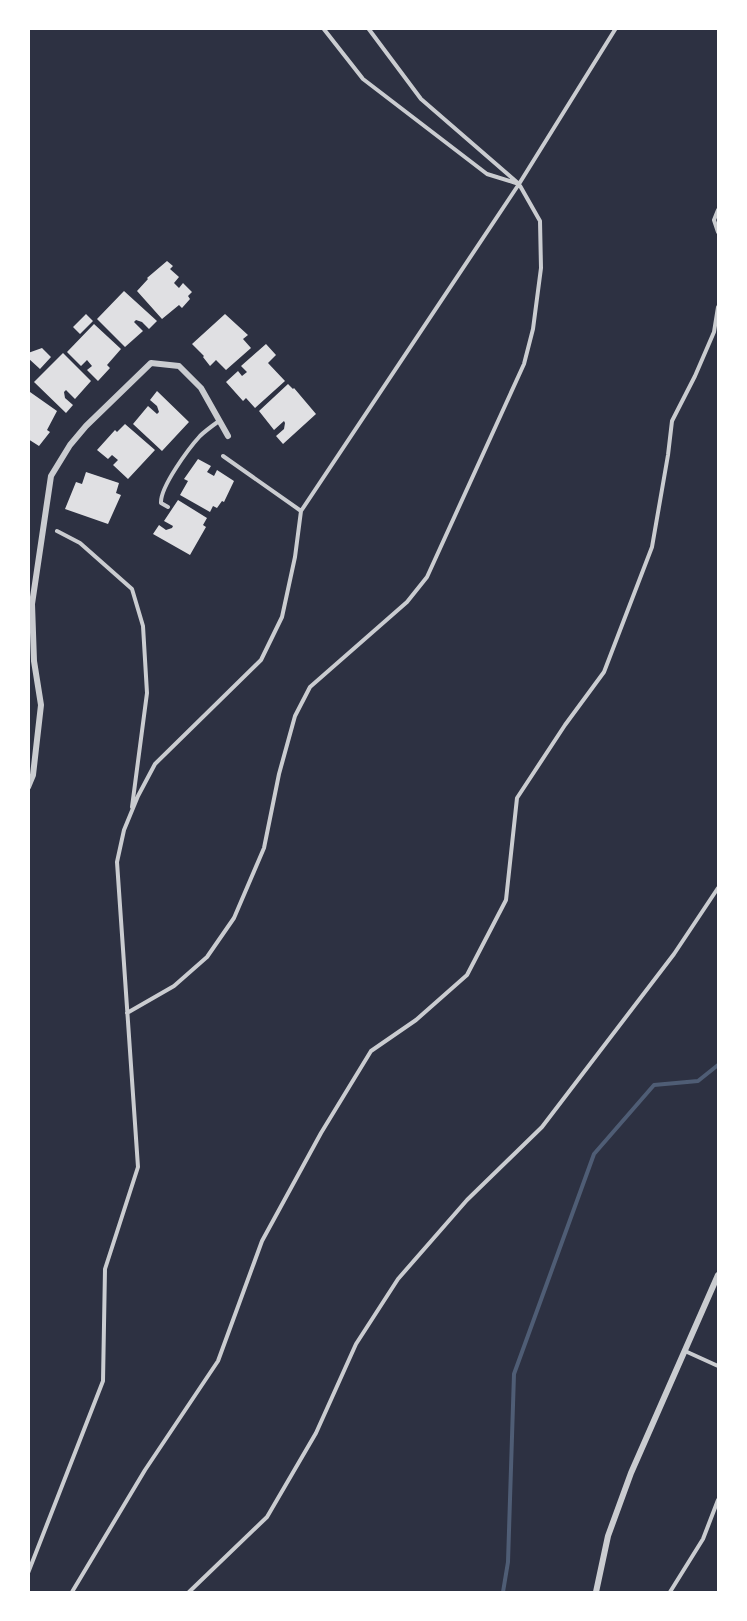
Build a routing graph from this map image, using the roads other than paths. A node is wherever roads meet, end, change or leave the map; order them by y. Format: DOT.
graph roads {
  1 [pos="323,28"];
  2 [pos="368,28"];
  3 [pos="616,28"];
  4 [pos="519,184"];
  5 [pos="718,210"];
  6 [pos="718,232"];
  7 [pos="718,307"];
  8 [pos="219,420"];
  9 [pos="228,436"];
  10 [pos="223,456"];
  11 [pos="168,507"];
  12 [pos="301,511"];
  13 [pos="57,531"];
  14 [pos="30,614"];
  15 [pos="28,787"];
  16 [pos="131,813"];
  17 [pos="718,888"];
  18 [pos="128,1013"];
  19 [pos="718,1275"];
  20 [pos="685,1351"];
  21 [pos="718,1366"];
  22 [pos="718,1500"];
  23 [pos="28,1573"];
  24 [pos="72,1593"];
  25 [pos="189,1593"];
  26 [pos="596,1593"];
  27 [pos="670,1593"];
  1 -- 4 [label="lane"];
  2 -- 4 [label="lane"];
  3 -- 4 [label="lane"];
  4 -- 12 [label="lane"];
  4 -- 18 [label="lane"];
  5 -- 6 [label="lane"];
  7 -- 24 [label="lane"];
  8 -- 9 [label="street"];
  8 -- 11 [label="lane"];
  8 -- 14 [label="street"];
  10 -- 12 [label="lane"];
  12 -- 16 [label="lane"];
  13 -- 16 [label="lane"];
  14 -- 15 [label="street"];
  16 -- 18 [label="lane"];
  17 -- 25 [label="lane"];
  18 -- 23 [label="lane"];
  19 -- 20 [label="street"];
  20 -- 21 [label="lane"];
  20 -- 26 [label="street"];
  22 -- 27 [label="lane"];
}
